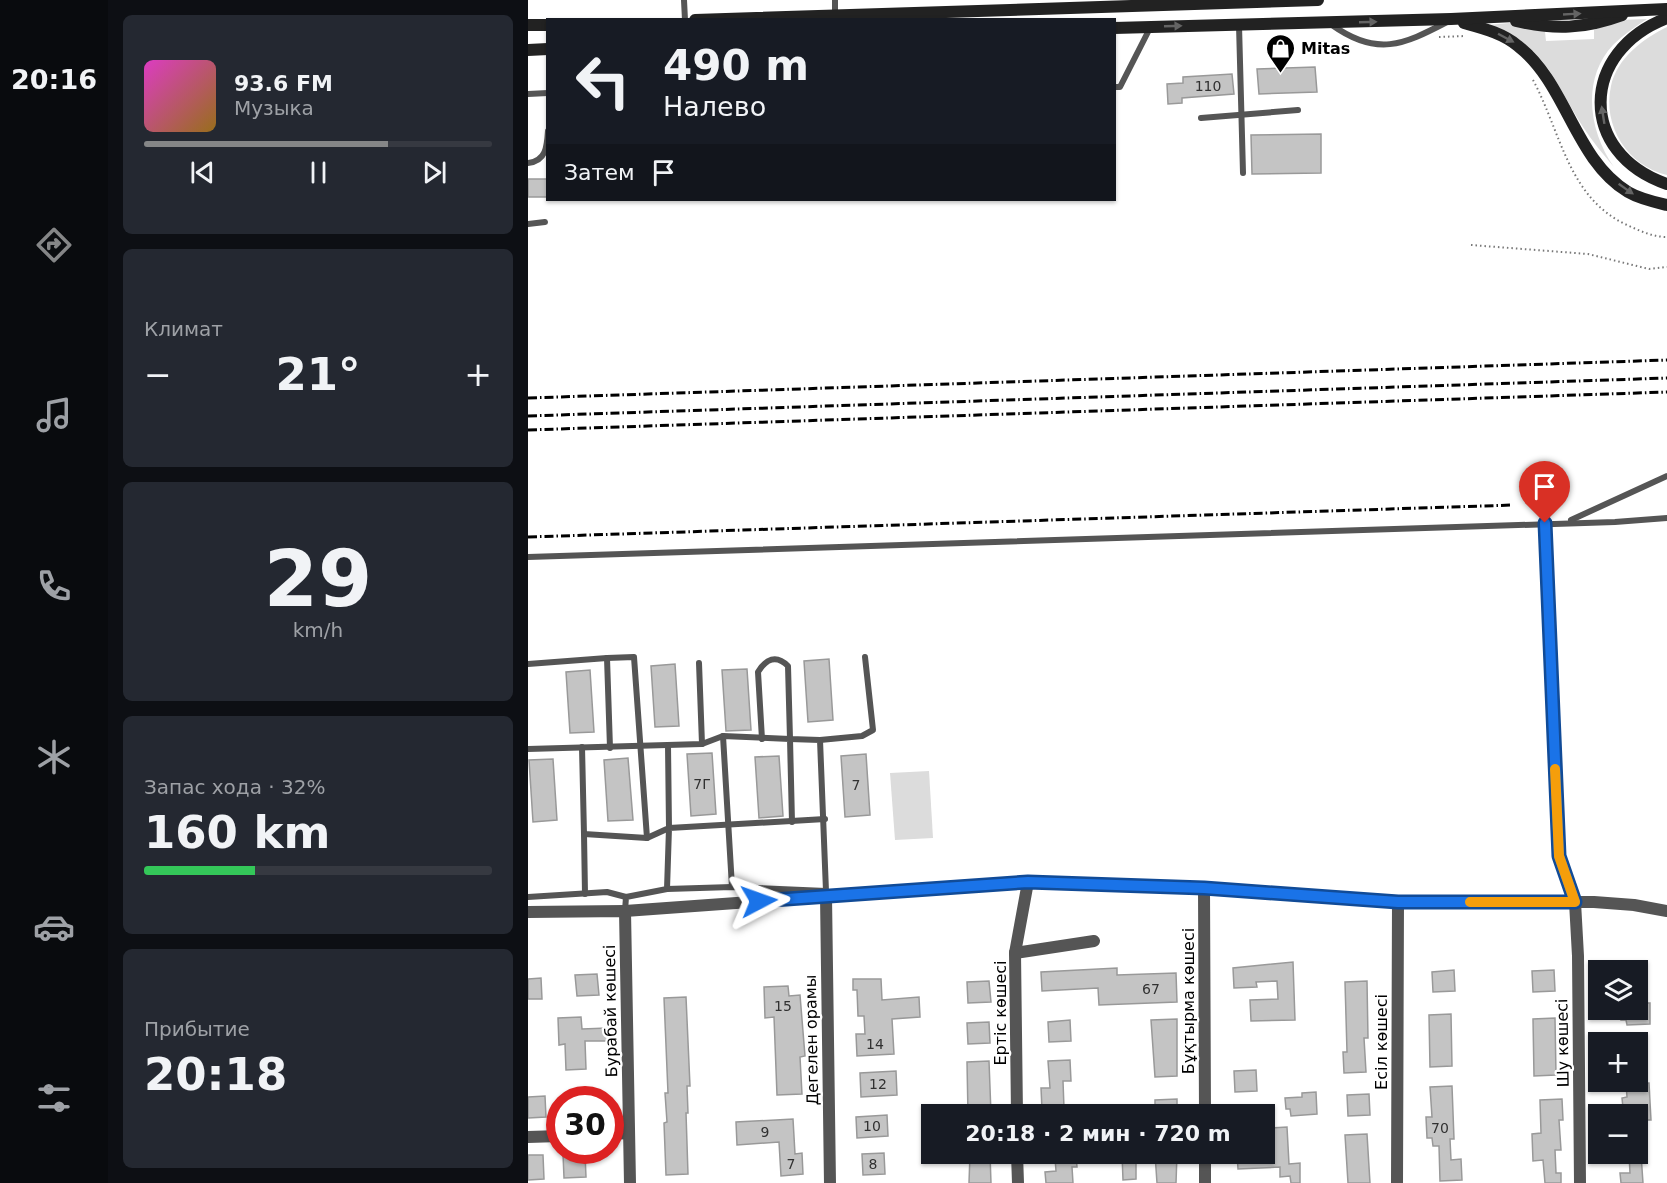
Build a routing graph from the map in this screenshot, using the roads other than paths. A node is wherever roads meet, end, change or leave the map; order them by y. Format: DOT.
graph roads {
  1 [pos="684,0"];
  2 [pos="835,0"];
  3 [pos="1318,0"];
  4 [pos="1206,2"];
  5 [pos="1667,9"];
  6 [pos="835,15"];
  7 [pos="685,18"];
  8 [pos="751,18"];
  9 [pos="1667,18"];
  10 [pos="1451,20"];
  11 [pos="1329,23"];
  12 [pos="1239,24"];
  13 [pos="546,25"];
  14 [pos="528,26"];
  15 [pos="1150,27"];
  16 [pos="1116,28"];
  17 [pos="546,49"];
  18 [pos="528,50"];
  19 [pos="1116,87"];
  20 [pos="546,93"];
  21 [pos="528,94"];
  22 [pos="1298,110"];
  23 [pos="1241,114"];
  24 [pos="1202,118"];
  25 [pos="546,149"];
  26 [pos="528,164"];
  27 [pos="1243,173"];
  28 [pos="1667,184"];
  29 [pos="1667,205"];
  30 [pos="545,222"];
  31 [pos="528,224"];
  32 [pos="1667,476"];
  33 [pos="1667,518"];
  34 [pos="1568,522"];
  35 [pos="1545,523"];
  36 [pos="528,557"];
  37 [pos="865,657"];
  38 [pos="608,658"];
  39 [pos="699,663"];
  40 [pos="528,664"];
  41 [pos="723,736"];
  42 [pos="762,739"];
  43 [pos="790,739"];
  44 [pos="820,740"];
  45 [pos="702,744"];
  46 [pos="668,745"];
  47 [pos="582,747"];
  48 [pos="640,747"];
  49 [pos="610,748"];
  50 [pos="528,749"];
  51 [pos="825,819"];
  52 [pos="792,822"];
  53 [pos="729,825"];
  54 [pos="669,828"];
  55 [pos="584,834"];
  56 [pos="647,838"];
  57 [pos="1028,882"];
  58 [pos="732,887"];
  59 [pos="1204,888"];
  60 [pos="667,889"];
  61 [pos="585,894"];
  62 [pos="826,894"];
  63 [pos="528,897"];
  64 [pos="626,897"];
  65 [pos="1398,902"];
  66 [pos="1575,902"];
  67 [pos="625,911"];
  68 [pos="1667,911"];
  69 [pos="528,912"];
  70 [pos="1094,941"];
  71 [pos="1014,953"];
  72 [pos="1017,1104"];
  73 [pos="1205,1104"];
  74 [pos="624,1133"];
  75 [pos="629,1133"];
  76 [pos="546,1136"];
  77 [pos="528,1137"];
  78 [pos="1017,1164"];
  79 [pos="1205,1164"];
  80 [pos="630,1183"];
  81 [pos="830,1183"];
  82 [pos="1018,1183"];
  83 [pos="1205,1183"];
  84 [pos="1397,1183"];
  85 [pos="1580,1183"];
  1 -- 7 [label="lane"];
  2 -- 6 [label="lane"];
  3 -- 4 [label="main road"];
  4 -- 6 [label="main road"];
  10 -- 5 [label="main road, one-way"];
  6 -- 8 [label="main road"];
  28 -- 9 [label="main road, one-way"];
  11 -- 10 [label="main road, one-way"];
  10 -- 11 [label="lane"];
  10 -- 29 [label="main road, one-way"];
  11 -- 12 [label="main road"];
  15 -- 12 [label="main road, one-way"];
  12 -- 23 [label="lane"];
  13 -- 14 [label="main road"];
  15 -- 16 [label="main road"];
  15 -- 19 [label="lane"];
  17 -- 18 [label="main road"];
  20 -- 21 [label="lane"];
  22 -- 23 [label="lane"];
  23 -- 24 [label="lane"];
  23 -- 27 [label="lane"];
  25 -- 26 [label="lane"];
  30 -- 31 [label="lane"];
  32 -- 34 [label="lane"];
  33 -- 34 [label="lane"];
  34 -- 35 [label="lane"];
  35 -- 36 [label="lane"];
  35 -- 66 [label="lane"];
  37 -- 44 [label="lane"];
  38 -- 40 [label="lane"];
  38 -- 48 [label="lane"];
  38 -- 49 [label="lane"];
  39 -- 45 [label="lane"];
  41 -- 42 [label="lane"];
  41 -- 45 [label="lane"];
  41 -- 53 [label="lane"];
  42 -- 43 [label="lane"];
  42 -- 43 [label="lane"];
  43 -- 44 [label="lane"];
  43 -- 52 [label="lane"];
  44 -- 51 [label="lane"];
  45 -- 46 [label="lane"];
  46 -- 48 [label="lane"];
  46 -- 54 [label="lane"];
  47 -- 49 [label="lane"];
  47 -- 50 [label="lane"];
  47 -- 55 [label="lane"];
  48 -- 49 [label="lane"];
  48 -- 56 [label="lane"];
  51 -- 52 [label="lane"];
  51 -- 62 [label="lane"];
  52 -- 53 [label="lane"];
  53 -- 54 [label="lane"];
  53 -- 58 [label="lane"];
  54 -- 56 [label="lane"];
  54 -- 60 [label="lane"];
  55 -- 56 [label="lane"];
  55 -- 61 [label="lane"];
  57 -- 59 [label="street"];
  57 -- 62 [label="street"];
  57 -- 71 [label="street"];
  58 -- 60 [label="lane"];
  58 -- 62 [label="lane"];
  59 -- 65 [label="street"];
  59 -- 73 [label="street, Бұқтырма көшесі"];
  60 -- 64 [label="lane"];
  61 -- 63 [label="lane"];
  61 -- 64 [label="lane"];
  62 -- 67 [label="street"];
  62 -- 81 [label="street, Дегелен орамы"];
  64 -- 67 [label="lane"];
  65 -- 66 [label="street"];
  65 -- 84 [label="street, Есіл көшесі"];
  66 -- 68 [label="street"];
  66 -- 85 [label="street, Шу көшесі"];
  67 -- 69 [label="street"];
  67 -- 75 [label="street, Бурабай көшесі"];
  70 -- 71 [label="street, Ертіс көшесі"];
  71 -- 72 [label="street, Ертіс көшесі"];
  74 -- 75 [label="street"];
  75 -- 80 [label="street, Бурабай көшесі"];
  76 -- 77 [label="street"];
  78 -- 82 [label="street"];
  79 -- 83 [label="street"];
}
